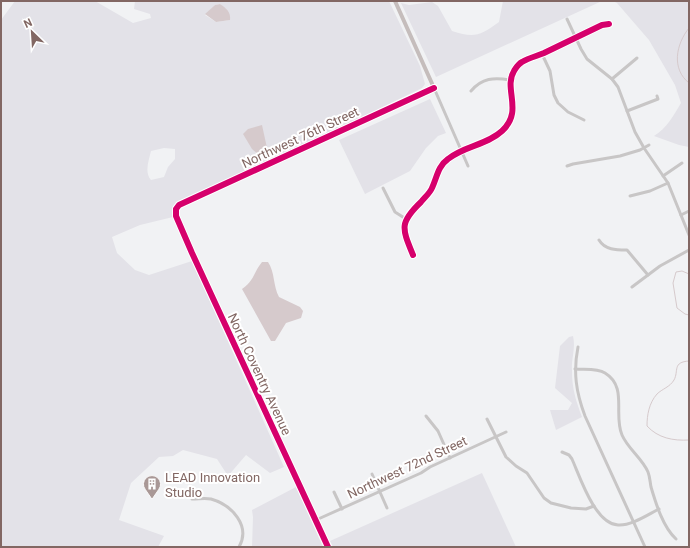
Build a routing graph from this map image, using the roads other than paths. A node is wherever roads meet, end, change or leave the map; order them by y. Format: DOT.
graph roads {
  1 [pos="395,1"];
  2 [pos="567,19"];
  3 [pos="609,24"];
  4 [pos="576,38"];
  5 [pos="542,54"];
  6 [pos="637,58"];
  7 [pos="612,79"];
  8 [pos="510,80"];
  9 [pos="434,88"];
  10 [pos="471,91"];
  11 [pos="657,96"];
  12 [pos="627,111"];
  13 [pos="584,120"];
  14 [pos="650,145"];
  15 [pos="644,148"];
  16 [pos="461,152"];
  17 [pos="682,163"];
  18 [pos="468,166"];
  19 [pos="567,166"];
  20 [pos="663,176"];
  21 [pos="668,183"];
  22 [pos="383,188"];
  23 [pos="630,196"];
  24 [pos="176,209"];
  25 [pos="689,211"];
  26 [pos="681,215"];
  27 [pos="406,219"];
  28 [pos="689,234"];
  29 [pos="598,240"];
  30 [pos="630,245"];
  31 [pos="627,250"];
  32 [pos="689,250"];
  33 [pos="413,255"];
  34 [pos="648,275"];
  35 [pos="632,287"];
  36 [pos="578,347"];
  37 [pos="575,369"];
  38 [pos="426,416"];
  39 [pos="487,419"];
  40 [pos="506,432"];
  41 [pos="495,437"];
  42 [pos="562,452"];
  43 [pos="450,458"];
  44 [pos="372,474"];
  45 [pos="380,491"];
  46 [pos="334,492"];
  47 [pos="192,499"];
  48 [pos="594,506"];
  49 [pos="387,508"];
  50 [pos="342,509"];
  51 [pos="658,509"];
  52 [pos="316,520"];
  53 [pos="632,522"];
  54 [pos="676,539"];
  55 [pos="239,547"];
  56 [pos="328,547"];
  57 [pos="645,547"];
  1 -- 9 [label="street"];
  2 -- 4 [label="street"];
  3 -- 4 [label="street"];
  4 -- 5 [label="street"];
  4 -- 7 [label="street"];
  5 -- 8 [label="street"];
  5 -- 13 [label="street"];
  6 -- 7 [label="street"];
  7 -- 12 [label="street"];
  8 -- 10 [label="street"];
  8 -- 16 [label="street"];
  9 -- 16 [label="street"];
  9 -- 24 [label="street, Northwest 76th Street"];
  11 -- 12 [label="street"];
  12 -- 15 [label="street"];
  14 -- 15 [label="street"];
  15 -- 19 [label="street"];
  15 -- 20 [label="street"];
  16 -- 18 [label="street"];
  16 -- 27 [label="street"];
  17 -- 20 [label="street"];
  20 -- 21 [label="street"];
  21 -- 23 [label="street"];
  21 -- 26 [label="street"];
  22 -- 27 [label="street"];
  24 -- 52 [label="street, North Coventry Avenue"];
  25 -- 26 [label="street"];
  26 -- 28 [label="street"];
  27 -- 33 [label="street"];
  29 -- 31 [label="street"];
  30 -- 31 [label="street"];
  31 -- 34 [label="street"];
  32 -- 34 [label="street"];
  34 -- 35 [label="street"];
  36 -- 37 [label="street"];
  37 -- 51 [label="street"];
  37 -- 53 [label="street"];
  38 -- 43 [label="street"];
  39 -- 41 [label="street"];
  40 -- 41 [label="street, Northwest 72nd Street"];
  41 -- 43 [label="street, Northwest 72nd Street"];
  41 -- 48 [label="street"];
  42 -- 48 [label="street"];
  43 -- 45 [label="street, Northwest 72nd Street"];
  44 -- 45 [label="street"];
  45 -- 49 [label="street"];
  45 -- 50 [label="street, Northwest 72nd Street"];
  46 -- 50 [label="street"];
  47 -- 55 [label="street"];
  48 -- 53 [label="street"];
  50 -- 52 [label="street, Northwest 72nd Street"];
  51 -- 53 [label="street"];
  51 -- 54 [label="street"];
  52 -- 56 [label="street, North Coventry Avenue"];
  53 -- 57 [label="street"];
}
